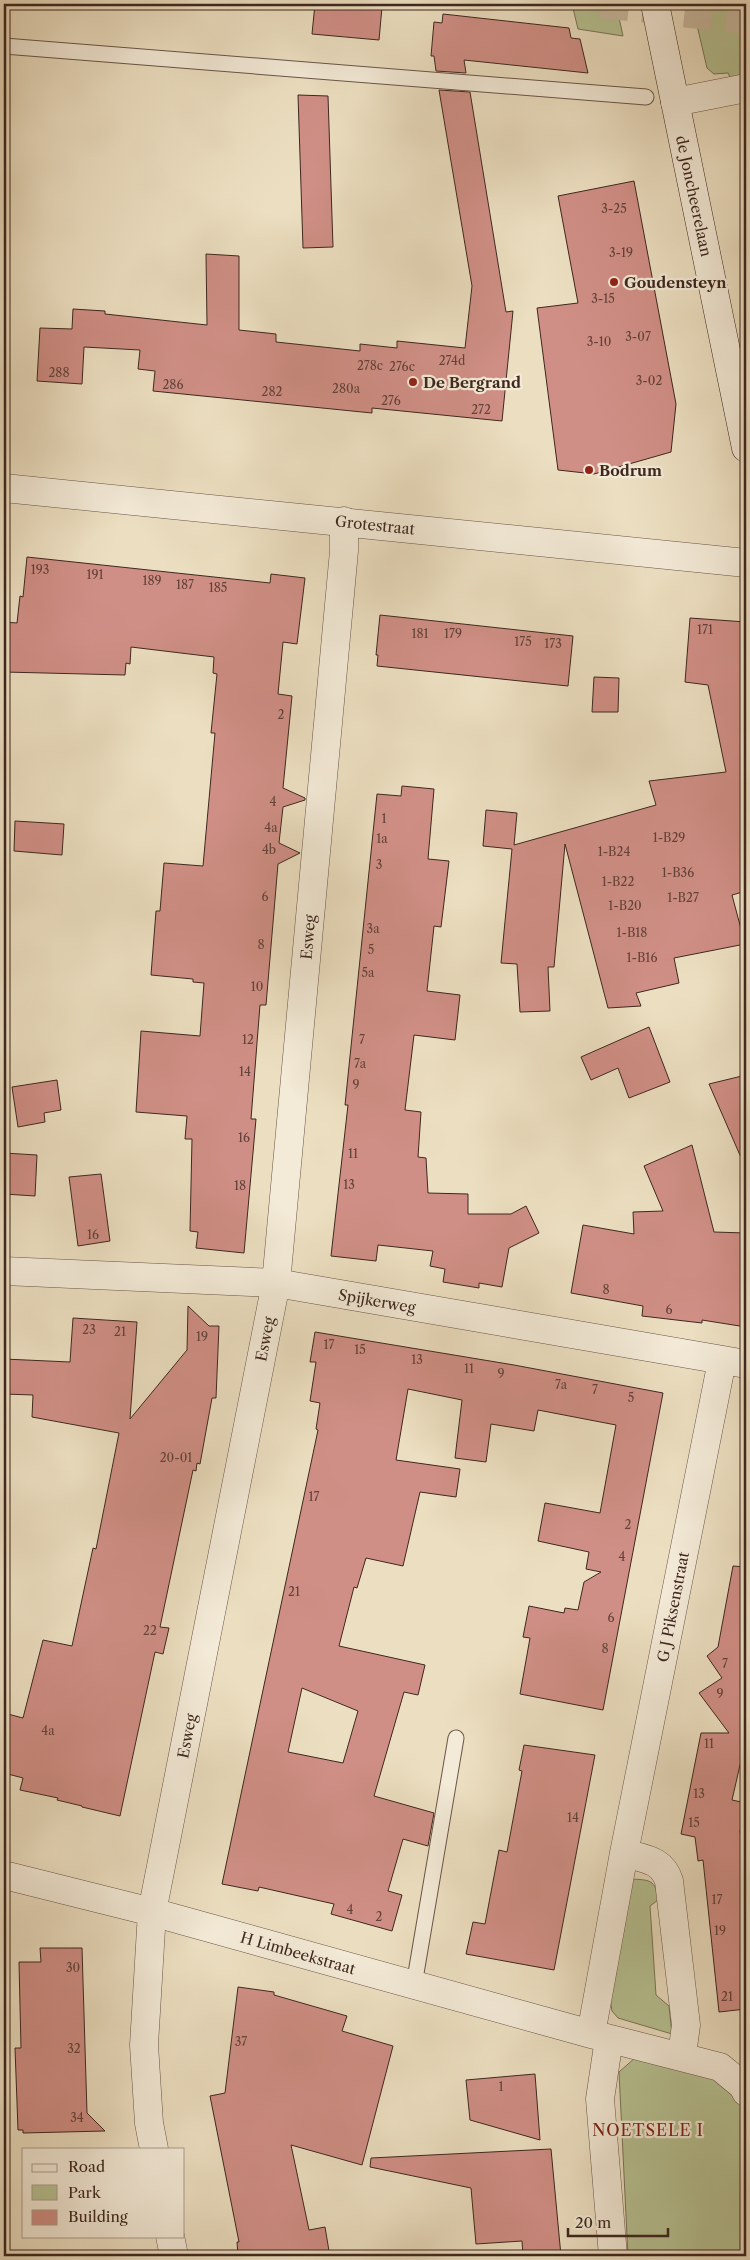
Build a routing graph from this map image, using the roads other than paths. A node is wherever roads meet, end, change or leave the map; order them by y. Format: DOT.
graph roads {
  1 [pos="655,4"];
  2 [pos="4,46"];
  3 [pos="746,88"];
  4 [pos="646,97"];
  5 [pos="675,102"];
  6 [pos="746,448"];
  7 [pos="4,488"];
  8 [pos="344,522"];
  9 [pos="746,563"];
  10 [pos="4,1270"];
  11 [pos="276,1284"];
  12 [pos="734,1362"];
  13 [pos="456,1738"];
  14 [pos="624,1853"];
  15 [pos="4,1875"];
  16 [pos="152,1912"];
  17 [pos="414,1985"];
  18 [pos="600,2036"];
  19 [pos="682,2056"];
  20 [pos="746,2092"];
  21 [pos="154,2148"];
  22 [pos="170,2238"];
  23 [pos="174,2256"];
  24 [pos="613,2256"];
  1 -- 5 [label="street, de Joncheerelaan"];
  2 -- 4 [label="lane"];
  3 -- 5 [label="street"];
  5 -- 6 [label="street, de Joncheerelaan"];
  7 -- 8 [label="street, Grotestraat"];
  8 -- 9 [label="street, Grotestraat"];
  8 -- 11 [label="street, Esweg"];
  10 -- 11 [label="street, Spijkerweg"];
  11 -- 12 [label="street, Spijkerweg"];
  11 -- 16 [label="street, Esweg"];
  12 -- 14 [label="street, G J Piksenstraat"];
  13 -- 17 [label="lane"];
  14 -- 18 [label="street, G J Piksenstraat"];
  14 -- 19 [label="street"];
  15 -- 16 [label="street, H Limbeekstraat"];
  16 -- 17 [label="street, H Limbeekstraat"];
  16 -- 21 [label="street, Esweg"];
  17 -- 18 [label="street, H Limbeekstraat"];
  18 -- 19 [label="street"];
  18 -- 24 [label="street, G J Piksenstraat"];
  19 -- 20 [label="street"];
  22 -- 23 [label="street"];
}
